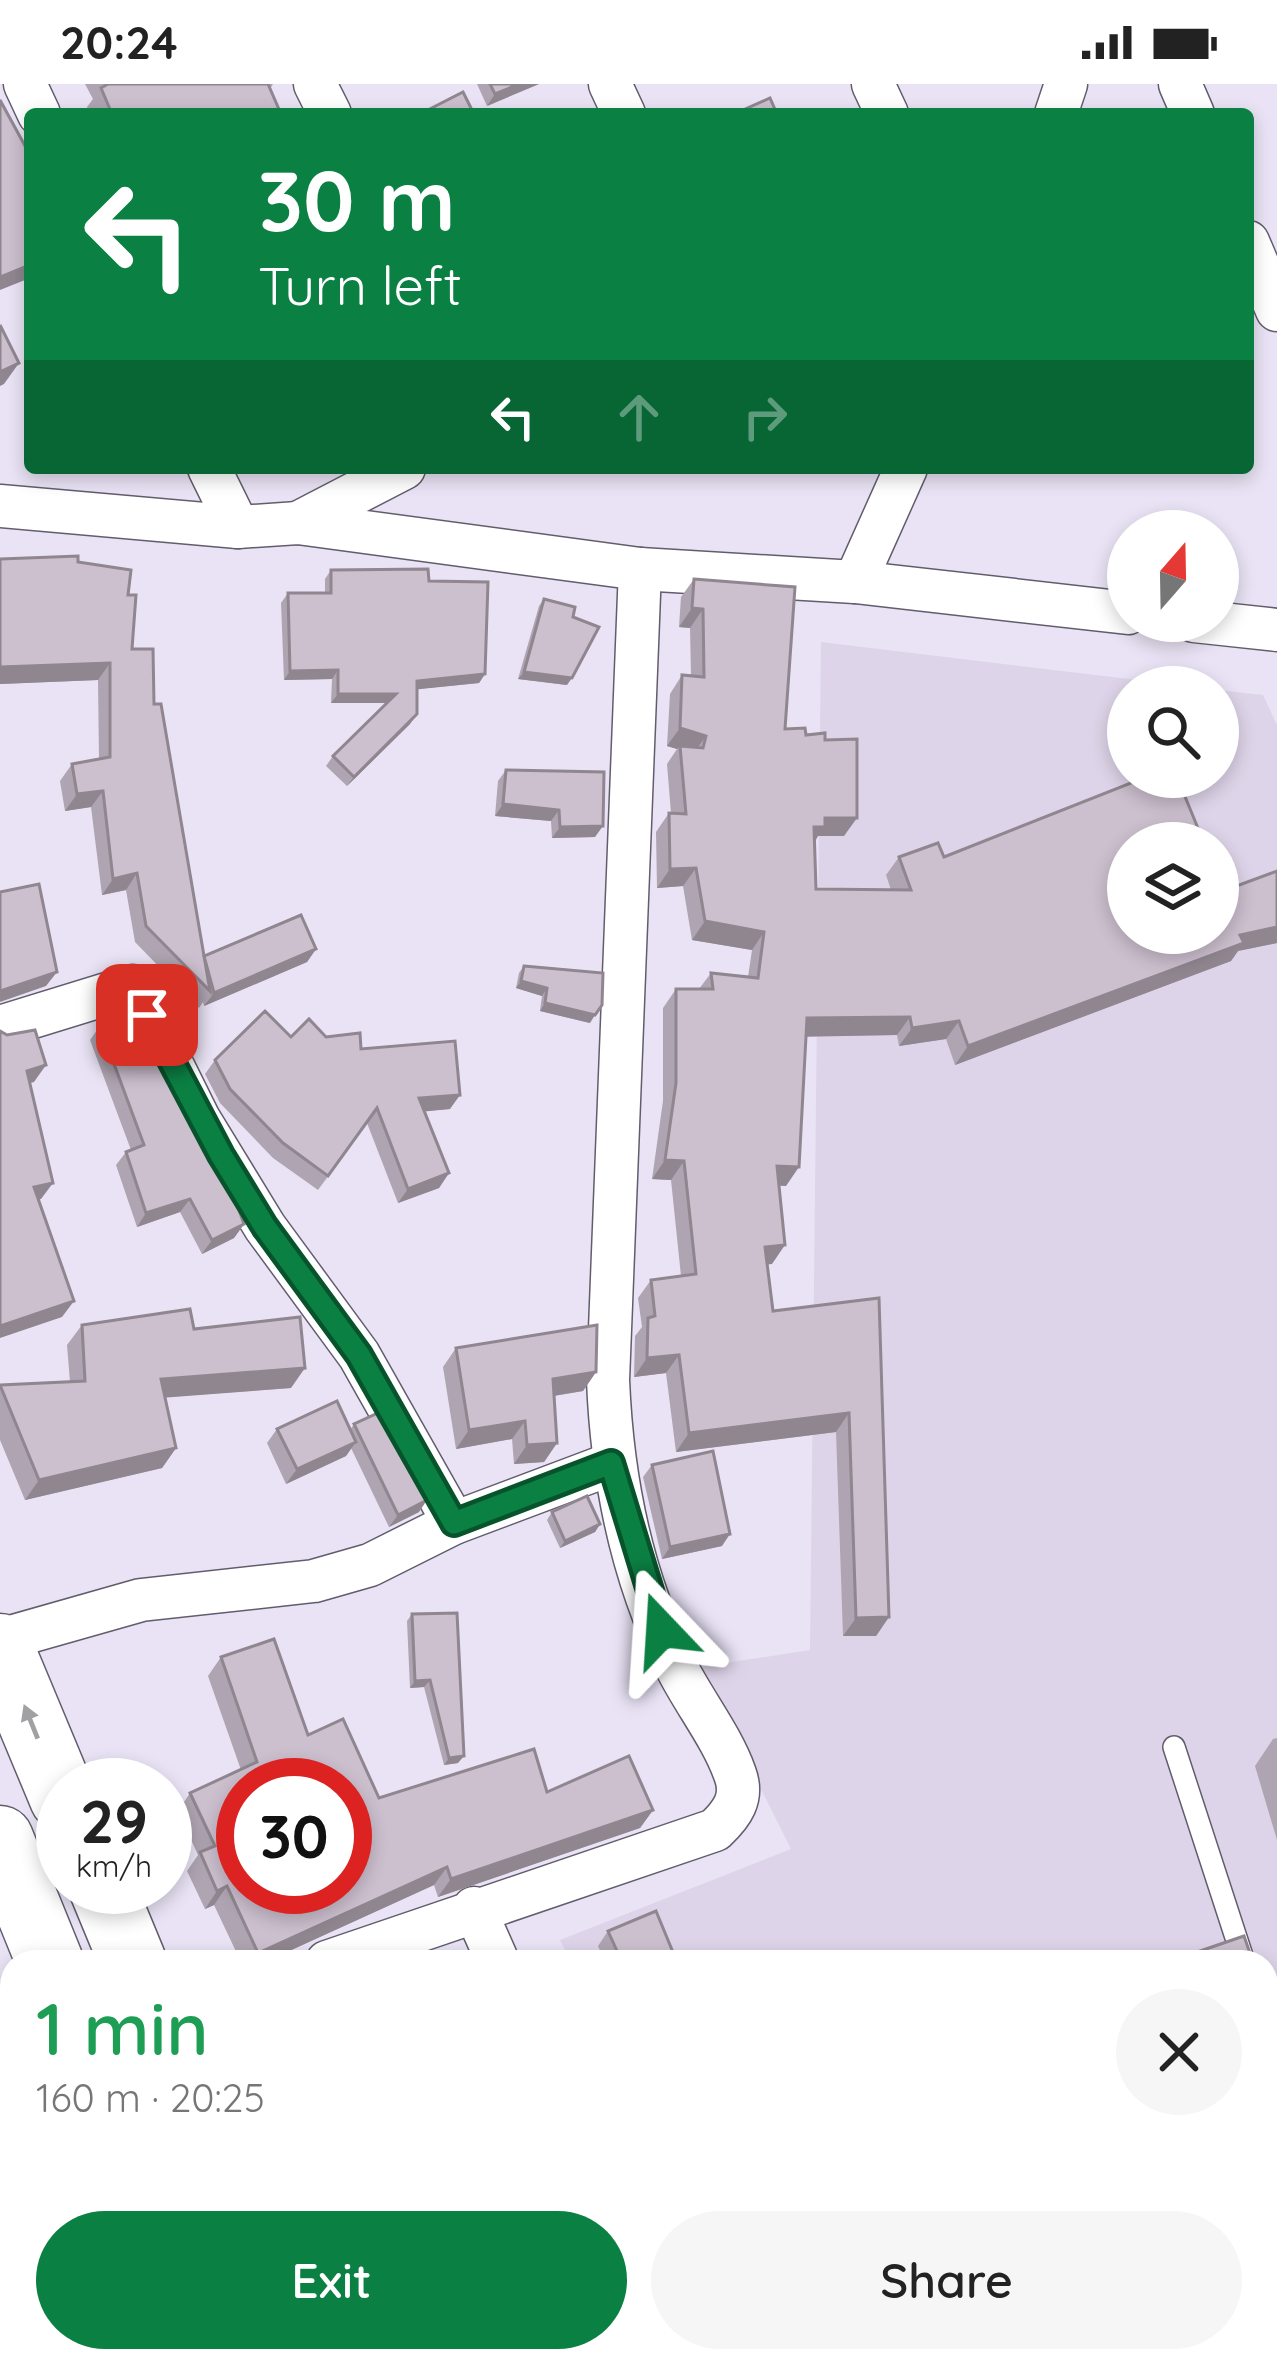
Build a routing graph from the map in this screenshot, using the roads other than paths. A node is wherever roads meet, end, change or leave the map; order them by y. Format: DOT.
graph roads {
  1 [pos="1254,256"];
  2 [pos="1277,310"];
  3 [pos="212,474"];
  4 [pos="392,474"];
  5 [pos="902,474"];
  6 [pos="0,506"];
  7 [pos="298,523"];
  8 [pos="238,527"];
  9 [pos="640,568"];
  10 [pos="855,582"];
  11 [pos="1107,612"];
  12 [pos="1239,626"];
  13 [pos="1277,631"];
  14 [pos="0,1027"];
  15 [pos="611,1463"];
  16 [pos="454,1523"];
  17 [pos="0,1643"];
  18 [pos="1174,1748"];
  19 [pos="47,1758"];
  20 [pos="0,1839"];
  21 [pos="473,1908"];
  22 [pos="113,1914"];
  23 [pos="45,1950"];
  24 [pos="128,1950"];
  25 [pos="359,1950"];
  26 [pos="492,1950"];
  27 [pos="1240,1950"];
  1 -- 2 [label="street"];
  3 -- 8 [label="street"];
  4 -- 7 [label="street"];
  5 -- 10 [label="street"];
  6 -- 8 [label="street"];
  7 -- 8 [label="street"];
  7 -- 9 [label="street"];
  9 -- 10 [label="street"];
  9 -- 15 [label="street"];
  10 -- 11 [label="street"];
  12 -- 13 [label="street"];
  14 -- 16 [label="street"];
  15 -- 16 [label="street"];
  15 -- 21 [label="street"];
  16 -- 17 [label="street"];
  19 -- 17 [label="main road, one-way"];
  18 -- 27 [label="lane"];
  20 -- 23 [label="main road"];
  21 -- 25 [label="street"];
  21 -- 26 [label="street"];
  22 -- 24 [label="main road"];
}
